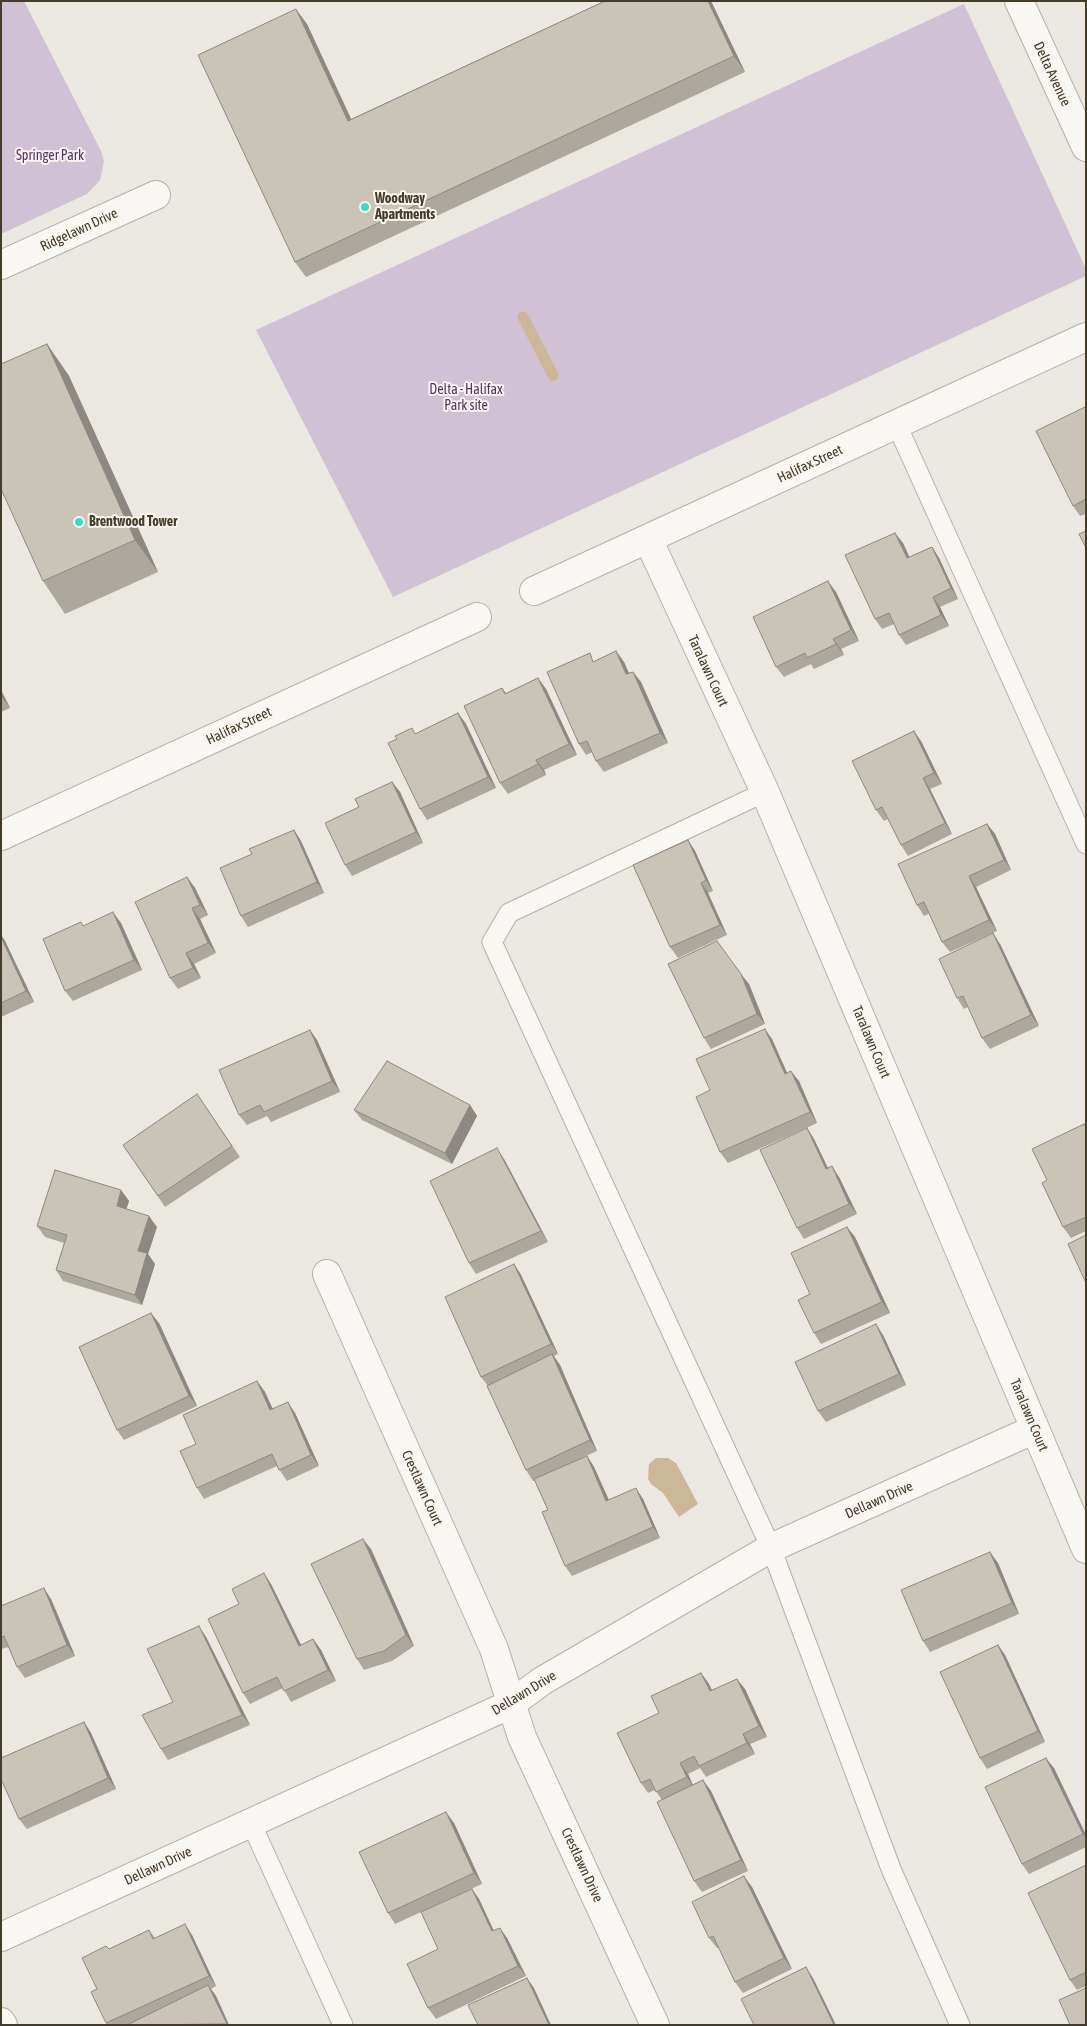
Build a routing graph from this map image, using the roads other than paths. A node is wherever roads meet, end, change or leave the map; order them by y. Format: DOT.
graph roads {
  1 [pos="1019,1"];
  2 [pos="1086,147"];
  3 [pos="156,195"];
  4 [pos="1,265"];
  5 [pos="1086,337"];
  6 [pos="896,424"];
  7 [pos="648,539"];
  8 [pos="534,591"];
  9 [pos="477,617"];
  10 [pos="765,792"];
  11 [pos="1,836"];
  12 [pos="1086,844"];
  13 [pos="327,1274"];
  14 [pos="1035,1429"];
  15 [pos="771,1548"];
  16 [pos="1086,1549"];
  17 [pos="511,1704"];
  18 [pos="251,1823"];
  19 [pos="1,1936"];
  20 [pos="343,2025"];
  21 [pos="655,2025"];
  22 [pos="960,2025"];
  1 -- 2 [label="street, Delta Avenue"];
  3 -- 4 [label="street, Ridgelawn Drive"];
  5 -- 6 [label="street, Halifax Street"];
  6 -- 7 [label="street, Halifax Street"];
  6 -- 12 [label="lane"];
  7 -- 8 [label="street, Halifax Street"];
  7 -- 10 [label="street, Taralawn Court"];
  9 -- 11 [label="street, Halifax Street"];
  10 -- 14 [label="street, Taralawn Court"];
  10 -- 15 [label="lane"];
  13 -- 17 [label="street, Crestlawn Court"];
  14 -- 15 [label="street, Dellawn Drive"];
  14 -- 16 [label="street, Taralawn Court"];
  15 -- 17 [label="street, Dellawn Drive"];
  15 -- 22 [label="lane"];
  17 -- 18 [label="street, Dellawn Drive"];
  17 -- 21 [label="street, Crestlawn Drive"];
  18 -- 19 [label="street, Dellawn Drive"];
  18 -- 20 [label="lane"];
}
